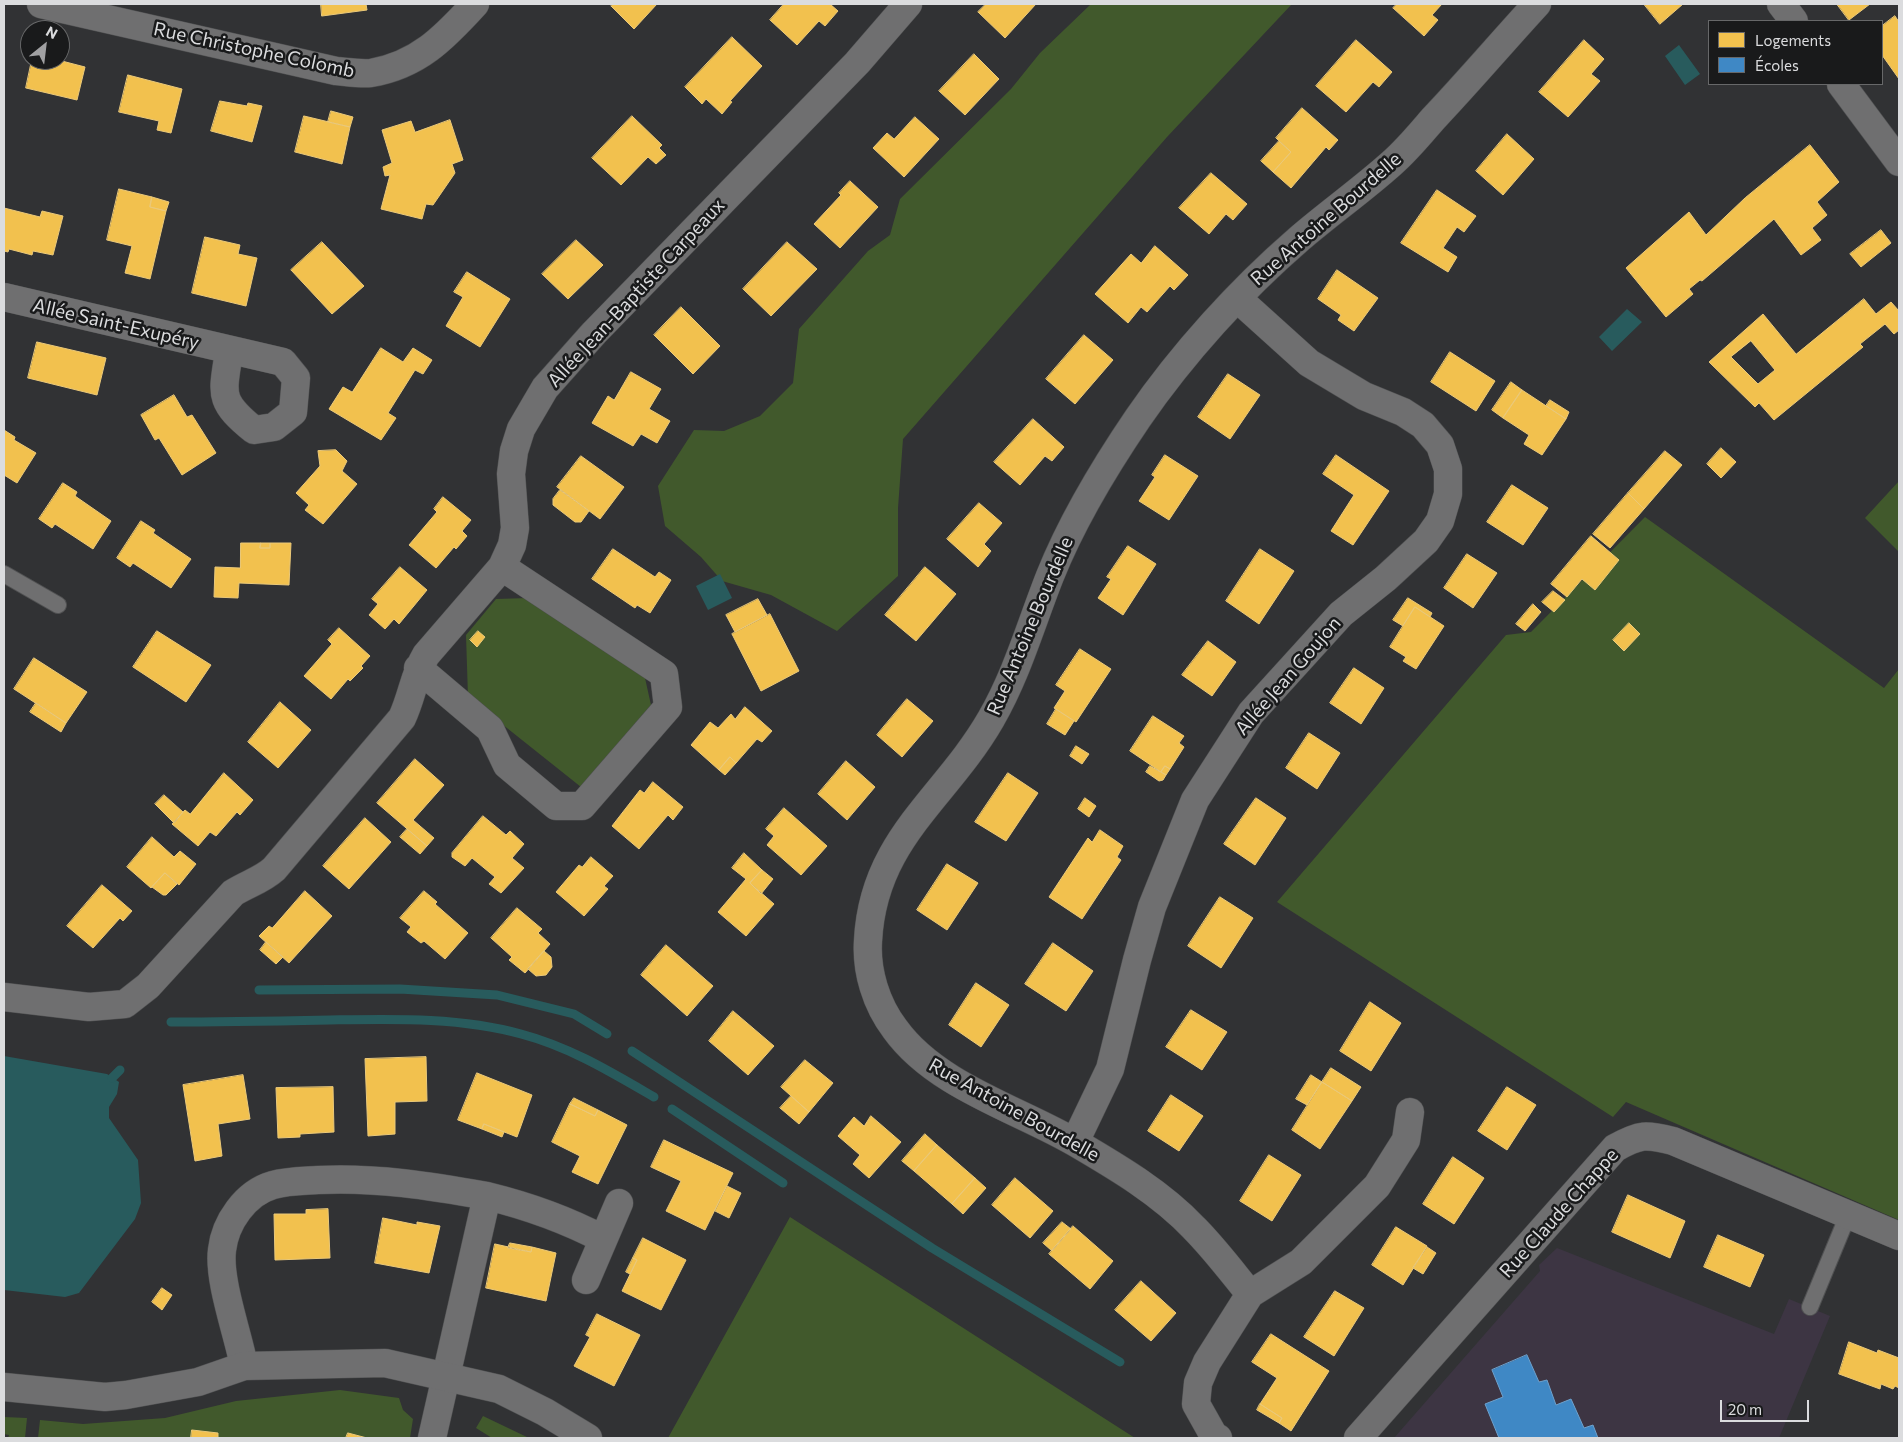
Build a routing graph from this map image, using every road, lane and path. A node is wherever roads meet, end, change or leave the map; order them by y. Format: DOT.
graph roads {
  1 [pos="41,4"];
  2 [pos="475,4"];
  3 [pos="908,4"];
  4 [pos="1537,4"];
  5 [pos="1782,4"];
  6 [pos="1793,20"];
  7 [pos="1842,85"];
  8 [pos="1899,162"];
  9 [pos="4,297"];
  10 [pos="1237,298"];
  11 [pos="229,351"];
  12 [pos="502,567"];
  13 [pos="4,574"];
  14 [pos="58,605"];
  15 [pos="418,668"];
  16 [pos="4,997"];
  17 [pos="1410,1112"];
  18 [pos="1074,1142"];
  19 [pos="487,1196"];
  20 [pos="619,1203"];
  21 [pos="1848,1215"];
  22 [pos="1899,1236"];
  23 [pos="603,1239"];
  24 [pos="586,1280"];
  25 [pos="1250,1294"];
  26 [pos="1810,1307"];
  27 [pos="244,1366"];
  28 [pos="447,1376"];
  29 [pos="4,1387"];
  30 [pos="1216,1437"];
  31 [pos="432,1438"];
  32 [pos="588,1438"];
  33 [pos="1358,1438"];
  1 -- 2 [label="street, Rue Christophe Colomb"];
  3 -- 12 [label="street, Allée Jean-Baptiste Carpeaux"];
  4 -- 10 [label="street, Rue Antoine Bourdelle"];
  5 -- 6 [label="street"];
  7 -- 8 [label="street"];
  9 -- 11 [label="street, Allée Saint-Exupéry"];
  10 -- 18 [label="street, Rue Antoine Bourdelle"];
  10 -- 18 [label="street, Allée Jean Goujon"];
  12 -- 15 [label="street, Allée Jean-Baptiste Carpeaux"];
  12 -- 15 [label="street"];
  13 -- 14 [label="lane"];
  15 -- 16 [label="street, Allée Jean-Baptiste Carpeaux"];
  17 -- 25 [label="street"];
  18 -- 25 [label="street, Rue Antoine Bourdelle"];
  19 -- 23 [label="street"];
  19 -- 27 [label="street"];
  19 -- 28 [label="street"];
  20 -- 23 [label="street"];
  21 -- 22 [label="street, Rue Claude Chappe"];
  21 -- 26 [label="lane"];
  21 -- 33 [label="street, Rue Claude Chappe"];
  23 -- 24 [label="street"];
  25 -- 30 [label="street"];
  27 -- 28 [label="street"];
  27 -- 29 [label="street"];
  28 -- 31 [label="street"];
  28 -- 32 [label="street"];
}
